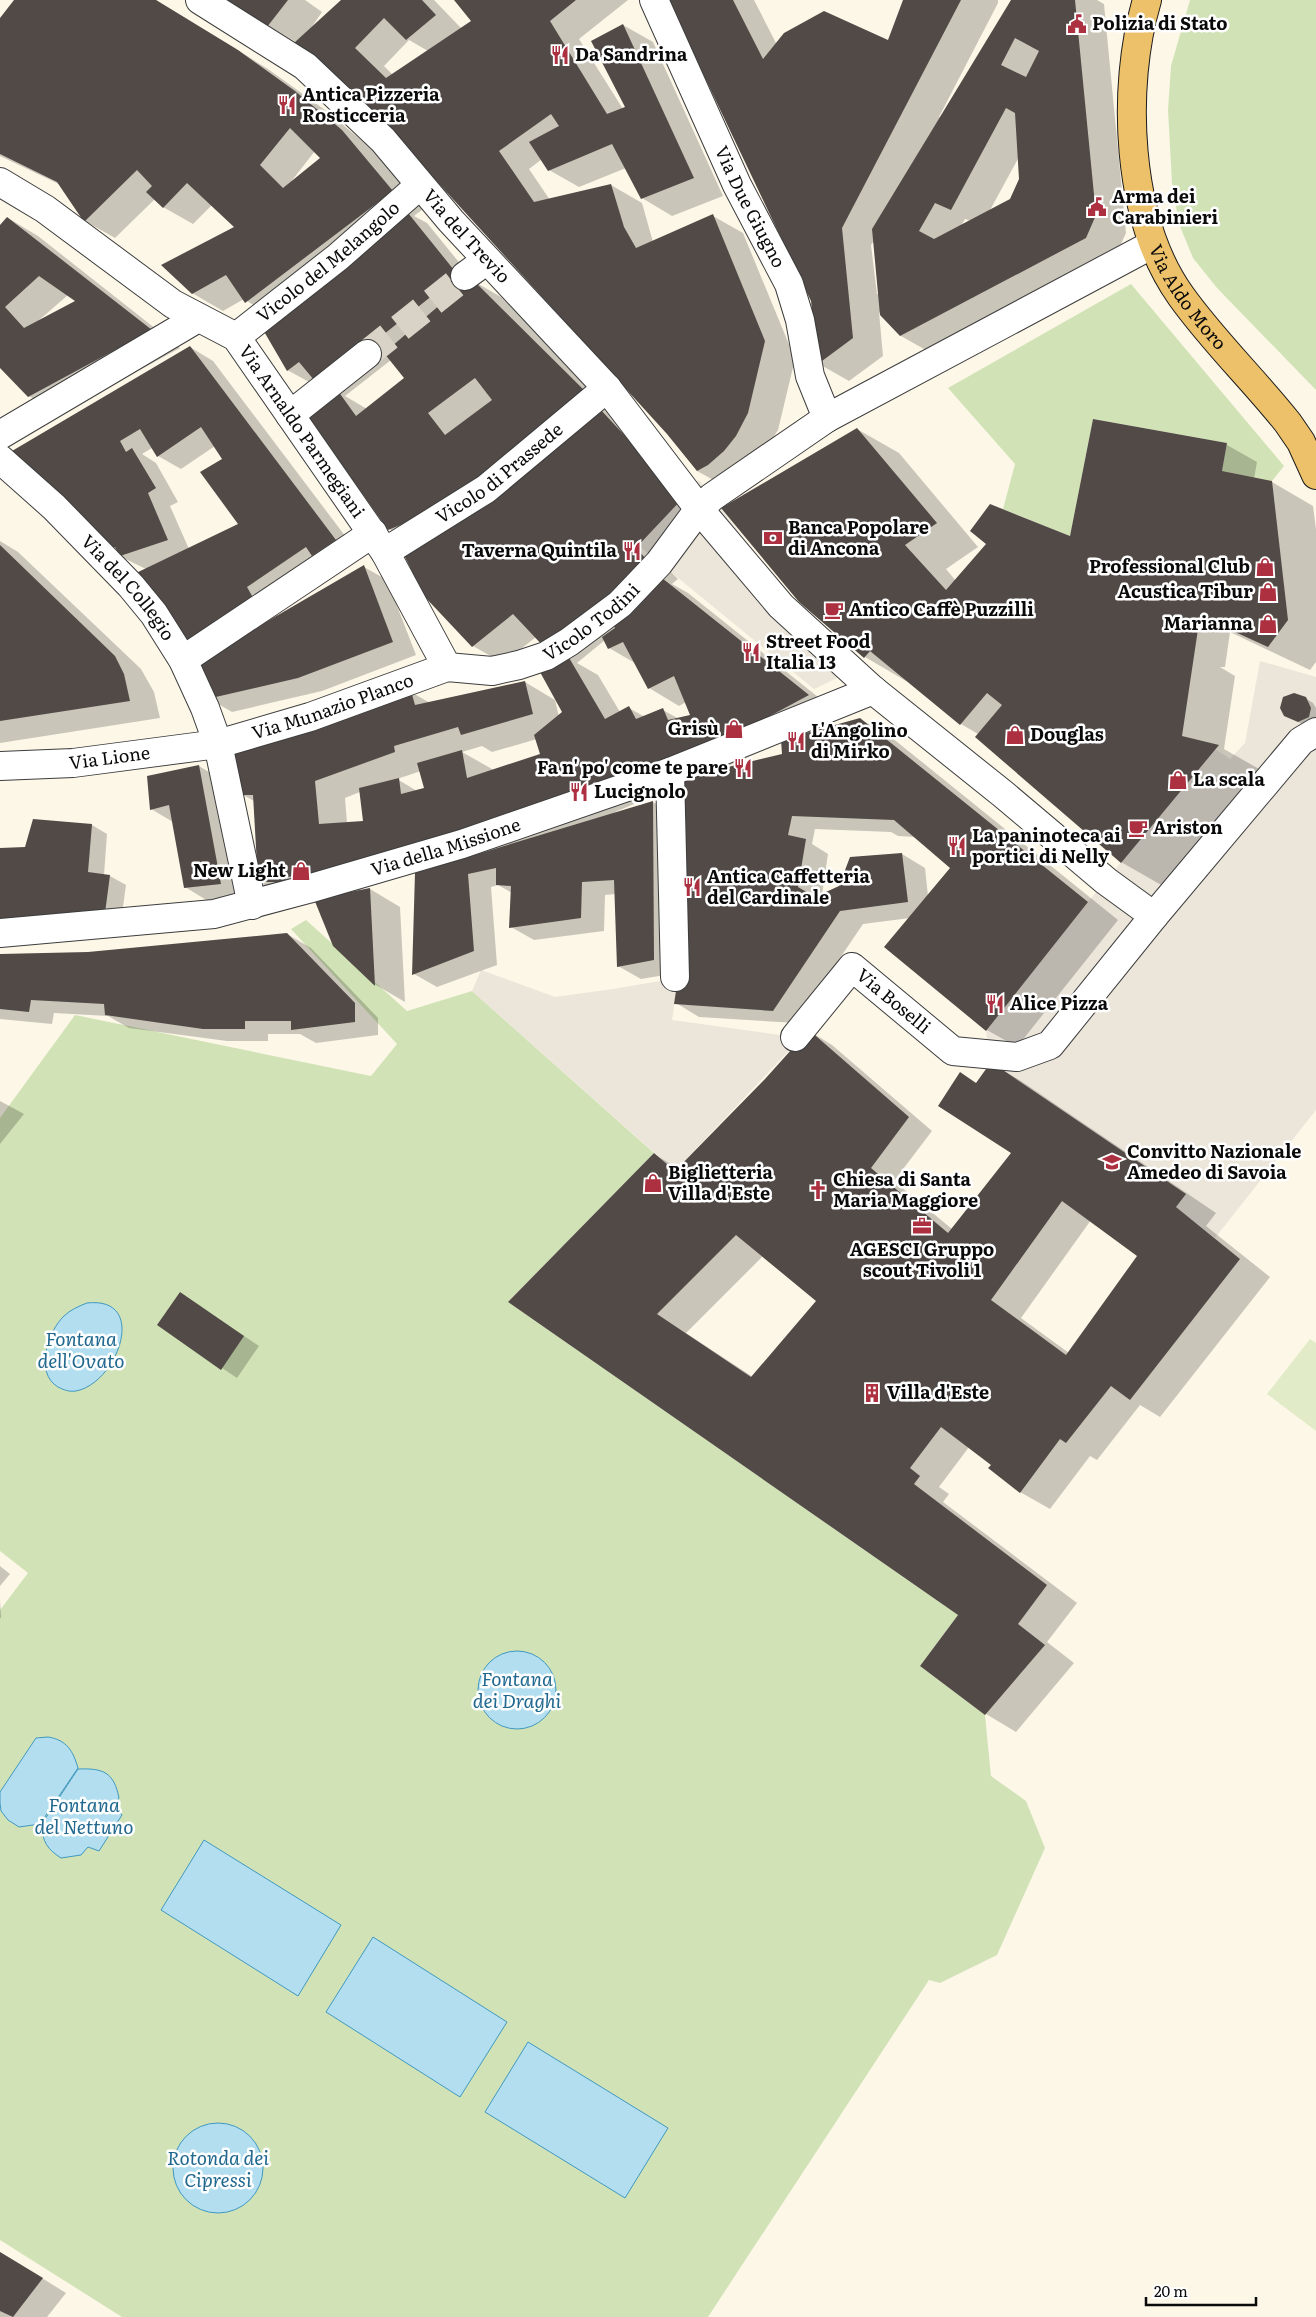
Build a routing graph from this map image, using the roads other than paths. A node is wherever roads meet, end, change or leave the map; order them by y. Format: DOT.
graph roads {
  1 [pos="200,0"];
  2 [pos="654,0"];
  3 [pos="1147,0"];
  4 [pos="0,182"];
  5 [pos="420,185"];
  6 [pos="1153,244"];
  7 [pos="487,260"];
  8 [pos="465,276"];
  9 [pos="198,318"];
  10 [pos="236,337"];
  11 [pos="367,354"];
  12 [pos="607,388"];
  13 [pos="290,415"];
  14 [pos="827,418"];
  15 [pos="0,435"];
  16 [pos="0,459"];
  17 [pos="1316,475"];
  18 [pos="699,509"];
  19 [pos="379,542"];
  20 [pos="183,660"];
  21 [pos="448,667"];
  22 [pos="874,690"];
  23 [pos="1316,732"];
  24 [pos="218,744"];
  25 [pos="0,766"];
  26 [pos="670,772"];
  27 [pos="252,904"];
  28 [pos="1154,916"];
  29 [pos="0,933"];
  30 [pos="675,977"];
  31 [pos="795,1037"];
  1 -- 5 [label="street, Via del Trevio"];
  2 -- 14 [label="street, Via Due Giugno"];
  3 -- 6 [label="main road, Via Aldo Moro"];
  4 -- 9 [label="street, Via Arnaldo Parmegiani"];
  5 -- 7 [label="street, Via del Trevio"];
  5 -- 10 [label="street, Vicolo del Melangolo"];
  6 -- 14 [label="street"];
  6 -- 17 [label="main road, Via Aldo Moro"];
  7 -- 8 [label="street"];
  7 -- 12 [label="street, Via del Trevio"];
  9 -- 10 [label="street, Via Arnaldo Parmegiani"];
  9 -- 15 [label="street"];
  10 -- 13 [label="street, Via Arnaldo Parmegiani"];
  11 -- 13 [label="street"];
  12 -- 18 [label="street, Via del Trevio"];
  12 -- 19 [label="street, Vicolo di Prassede"];
  13 -- 19 [label="street, Via Arnaldo Parmegiani"];
  14 -- 18 [label="street"];
  16 -- 20 [label="street, Via del Collegio"];
  18 -- 21 [label="street, Vicolo Todini"];
  18 -- 22 [label="street, Via del Trevio"];
  19 -- 20 [label="street, Vicolo di Prassede"];
  19 -- 21 [label="street, Via Arnaldo Parmegiani"];
  20 -- 24 [label="street, Via del Collegio"];
  21 -- 24 [label="street, Via Munazio Planco"];
  22 -- 26 [label="street, Via della Missione"];
  22 -- 28 [label="street, Via del Trevio"];
  23 -- 28 [label="street"];
  24 -- 25 [label="street, Via Lione"];
  24 -- 27 [label="street, Via del Collegio"];
  26 -- 27 [label="street, Via della Missione"];
  26 -- 30 [label="street"];
  27 -- 29 [label="street, Via della Missione"];
  28 -- 31 [label="street, Via Boselli"];
}
